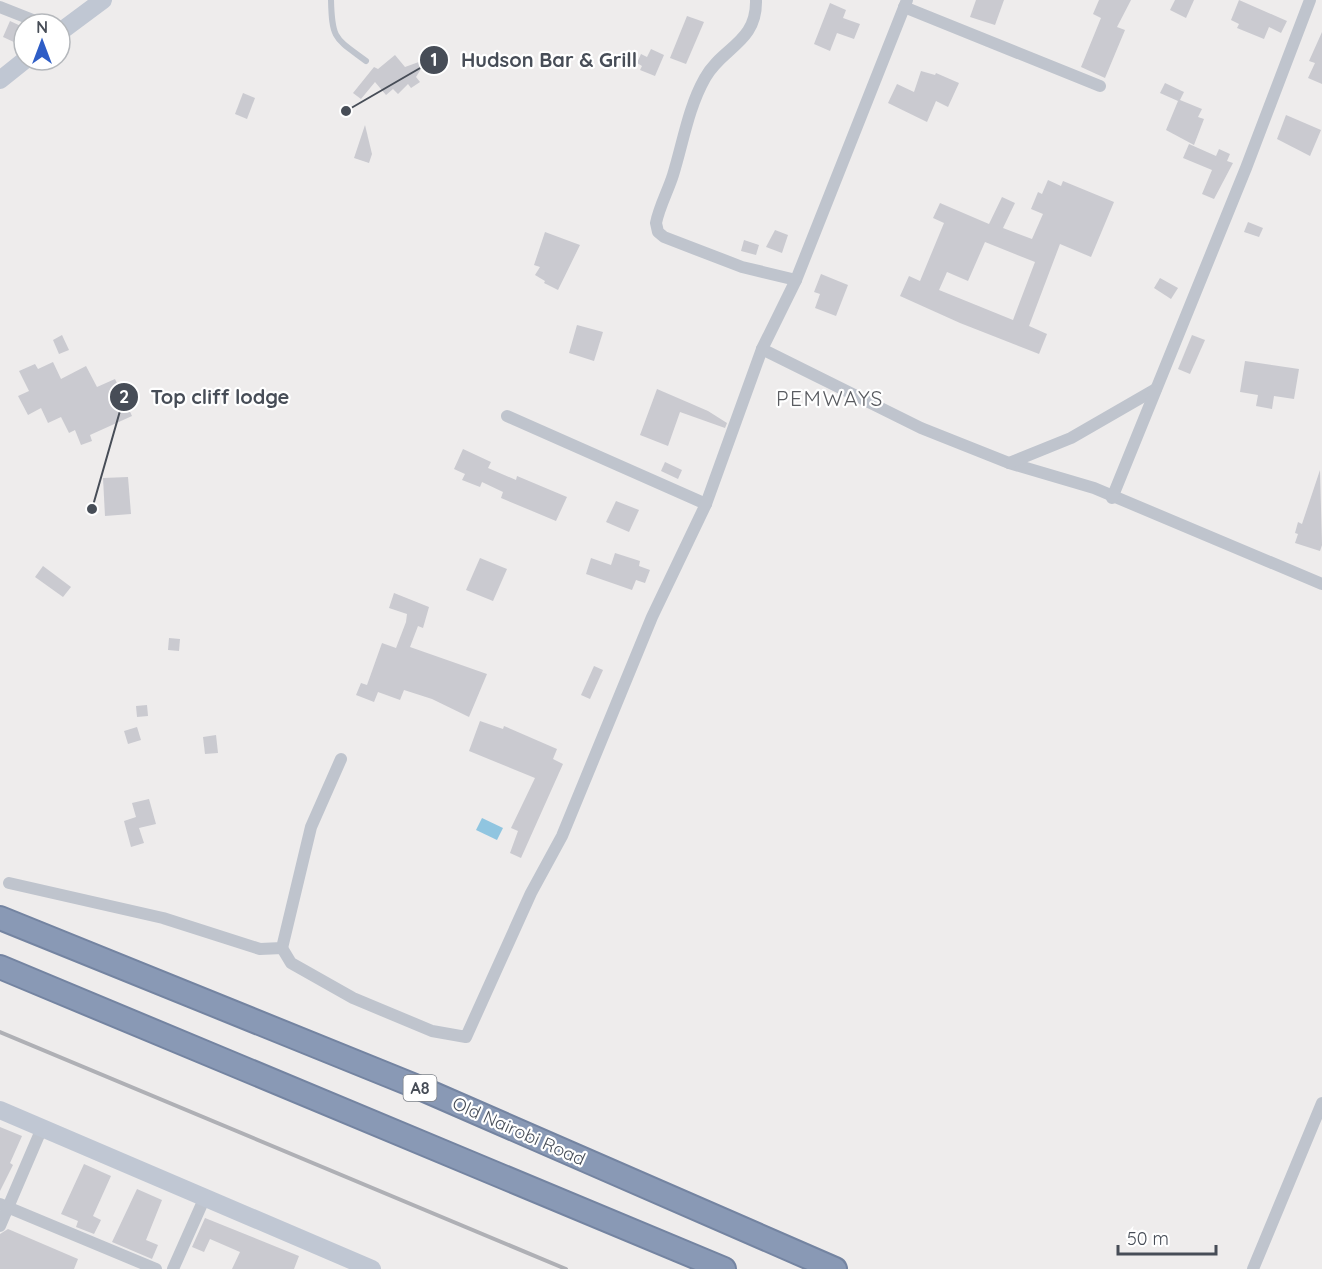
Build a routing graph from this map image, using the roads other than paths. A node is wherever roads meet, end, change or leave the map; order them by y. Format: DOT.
graph roads {
  1 [pos="103,0"];
  2 [pos="331,0"];
  3 [pos="756,0"];
  4 [pos="1310,0"];
  5 [pos="906,4"];
  6 [pos="72,23"];
  7 [pos="366,61"];
  8 [pos="12,70"];
  9 [pos="0,80"];
  10 [pos="1100,86"];
  11 [pos="796,280"];
  12 [pos="762,349"];
  13 [pos="1156,389"];
  14 [pos="507,416"];
  15 [pos="1009,463"];
  16 [pos="1112,498"];
  17 [pos="706,504"];
  18 [pos="1322,584"];
  19 [pos="341,759"];
  20 [pos="9,883"];
  21 [pos="0,918"];
  22 [pos="282,948"];
  23 [pos="0,967"];
  24 [pos="1322,1103"];
  25 [pos="0,1110"];
  26 [pos="42,1128"];
  27 [pos="205,1197"];
  28 [pos="4,1205"];
  29 [pos="0,1226"];
  30 [pos="156,1269"];
  31 [pos="173,1269"];
  32 [pos="372,1269"];
  33 [pos="724,1269"];
  34 [pos="835,1269"];
  35 [pos="1252,1269"];
  1 -- 6 [label="street"];
  2 -- 7 [label="lane"];
  3 -- 11 [label="street"];
  4 -- 13 [label="street"];
  5 -- 10 [label="street"];
  5 -- 11 [label="street"];
  8 -- 9 [label="street"];
  11 -- 12 [label="street"];
  12 -- 15 [label="street"];
  12 -- 17 [label="street"];
  13 -- 15 [label="street"];
  13 -- 16 [label="street"];
  14 -- 17 [label="street"];
  15 -- 16 [label="street"];
  16 -- 18 [label="street"];
  17 -- 22 [label="street"];
  19 -- 22 [label="street"];
  20 -- 22 [label="street"];
  21 -- 34 [label="highway, Old Nairobi Road / A8"];
  23 -- 33 [label="highway"];
  24 -- 35 [label="street"];
  25 -- 26 [label="street"];
  26 -- 27 [label="street"];
  26 -- 28 [label="street"];
  27 -- 31 [label="street"];
  27 -- 32 [label="street"];
  28 -- 29 [label="street"];
  28 -- 30 [label="street"];
}
